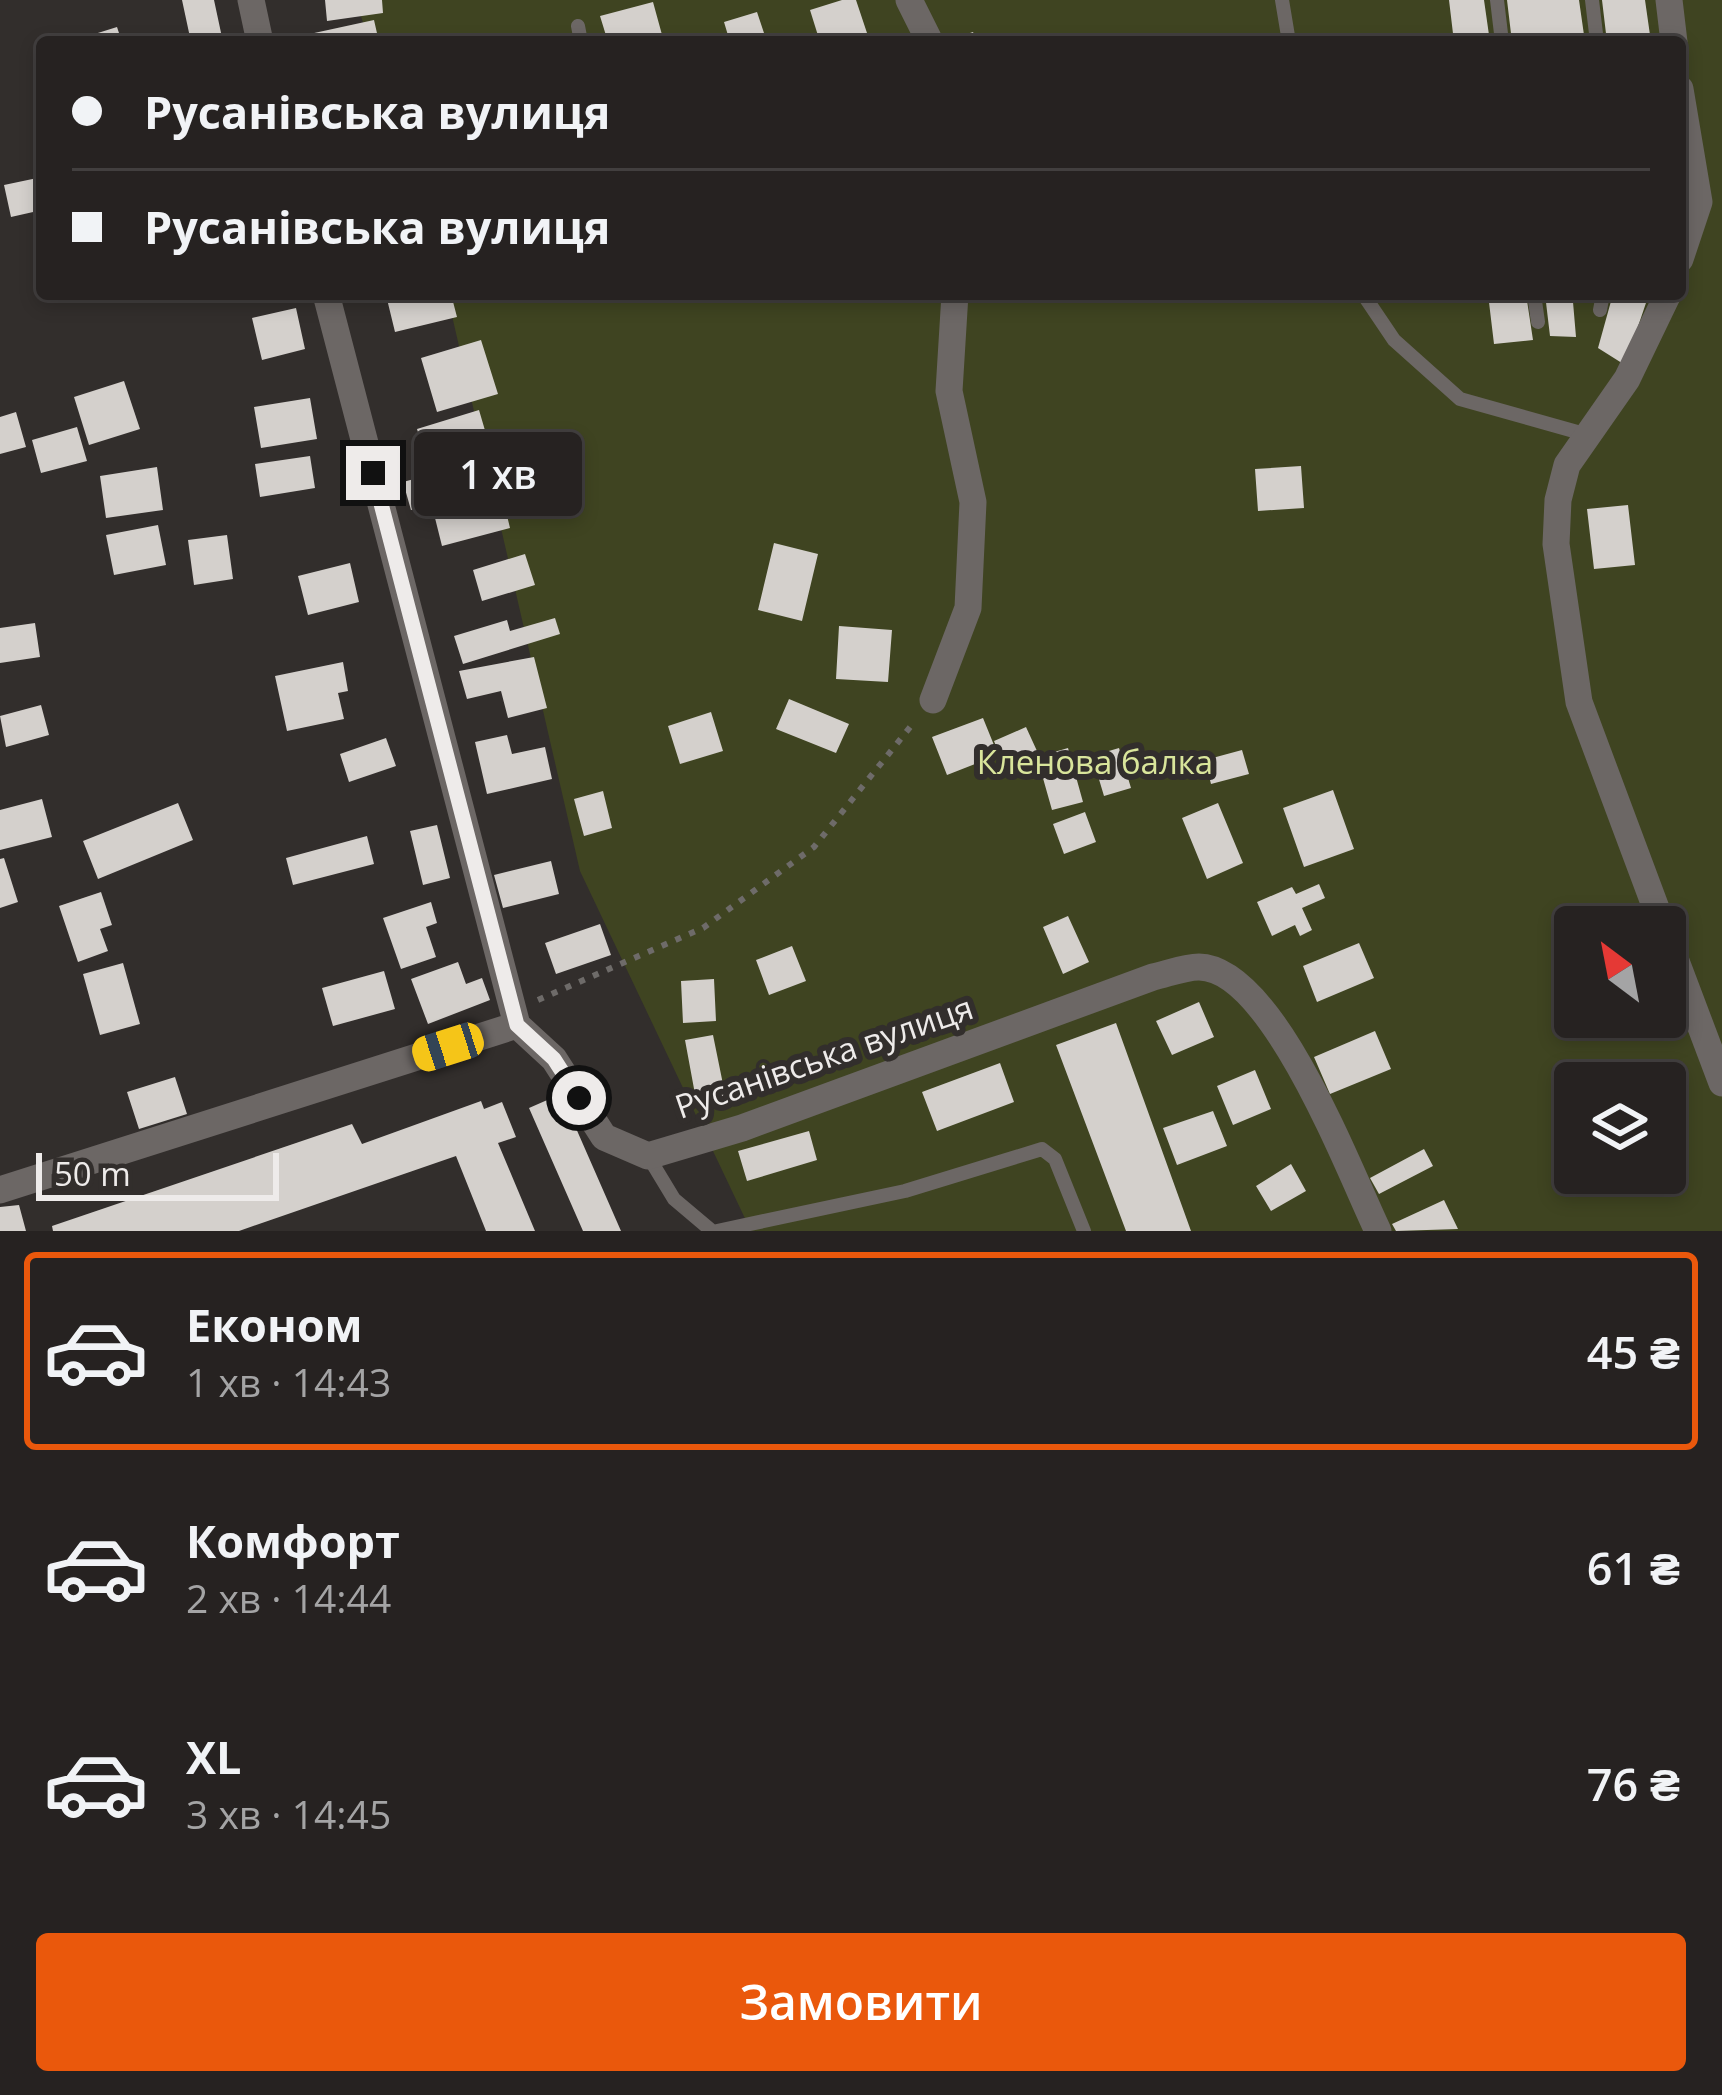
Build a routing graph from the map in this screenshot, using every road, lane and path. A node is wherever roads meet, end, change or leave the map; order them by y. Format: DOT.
graph roads {
  1 [pos="251,0"];
  2 [pos="909,0"];
  3 [pos="1282,0"];
  4 [pos="1497,0"];
  5 [pos="1592,0"];
  6 [pos="1669,0"];
  7 [pos="259,36"];
  8 [pos="922,36"];
  9 [pos="1288,36"];
  10 [pos="1501,36"];
  11 [pos="1596,36"];
  12 [pos="1673,36"];
  13 [pos="1686,124"];
  14 [pos="1686,241"];
  15 [pos="328,300"];
  16 [pos="956,300"];
  17 [pos="1367,300"];
  18 [pos="1535,300"];
  19 [pos="1602,300"];
  20 [pos="1665,300"];
  21 [pos="1600,310"];
  22 [pos="1538,322"];
  23 [pos="1588,435"];
  24 [pos="933,700"];
  25 [pos="1655,906"];
  26 [pos="1686,977"];
  27 [pos="515,1018"];
  28 [pos="1712,1032"];
  29 [pos="1722,1083"];
  30 [pos="649,1156"];
  31 [pos="0,1190"];
  32 [pos="715,1231"];
  33 [pos="1084,1231"];
  34 [pos="1378,1231"];
  1 -- 7 [label="street"];
  2 -- 8 [label="street"];
  3 -- 9 [label="lane"];
  4 -- 10 [label="lane"];
  5 -- 11 [label="lane"];
  6 -- 12 [label="street"];
  13 -- 14 [label="street"];
  15 -- 27 [label="street"];
  16 -- 24 [label="street"];
  17 -- 23 [label="lane"];
  18 -- 22 [label="lane"];
  19 -- 21 [label="lane"];
  20 -- 23 [label="street"];
  23 -- 25 [label="street"];
  24 -- 27 [label="path"];
  26 -- 28 [label="street"];
  27 -- 30 [label="street, Русанівська вулиця"];
  27 -- 31 [label="street"];
  28 -- 29 [label="street"];
  30 -- 32 [label="lane"];
  30 -- 34 [label="street, Русанівська вулиця"];
  32 -- 33 [label="lane"];
}
